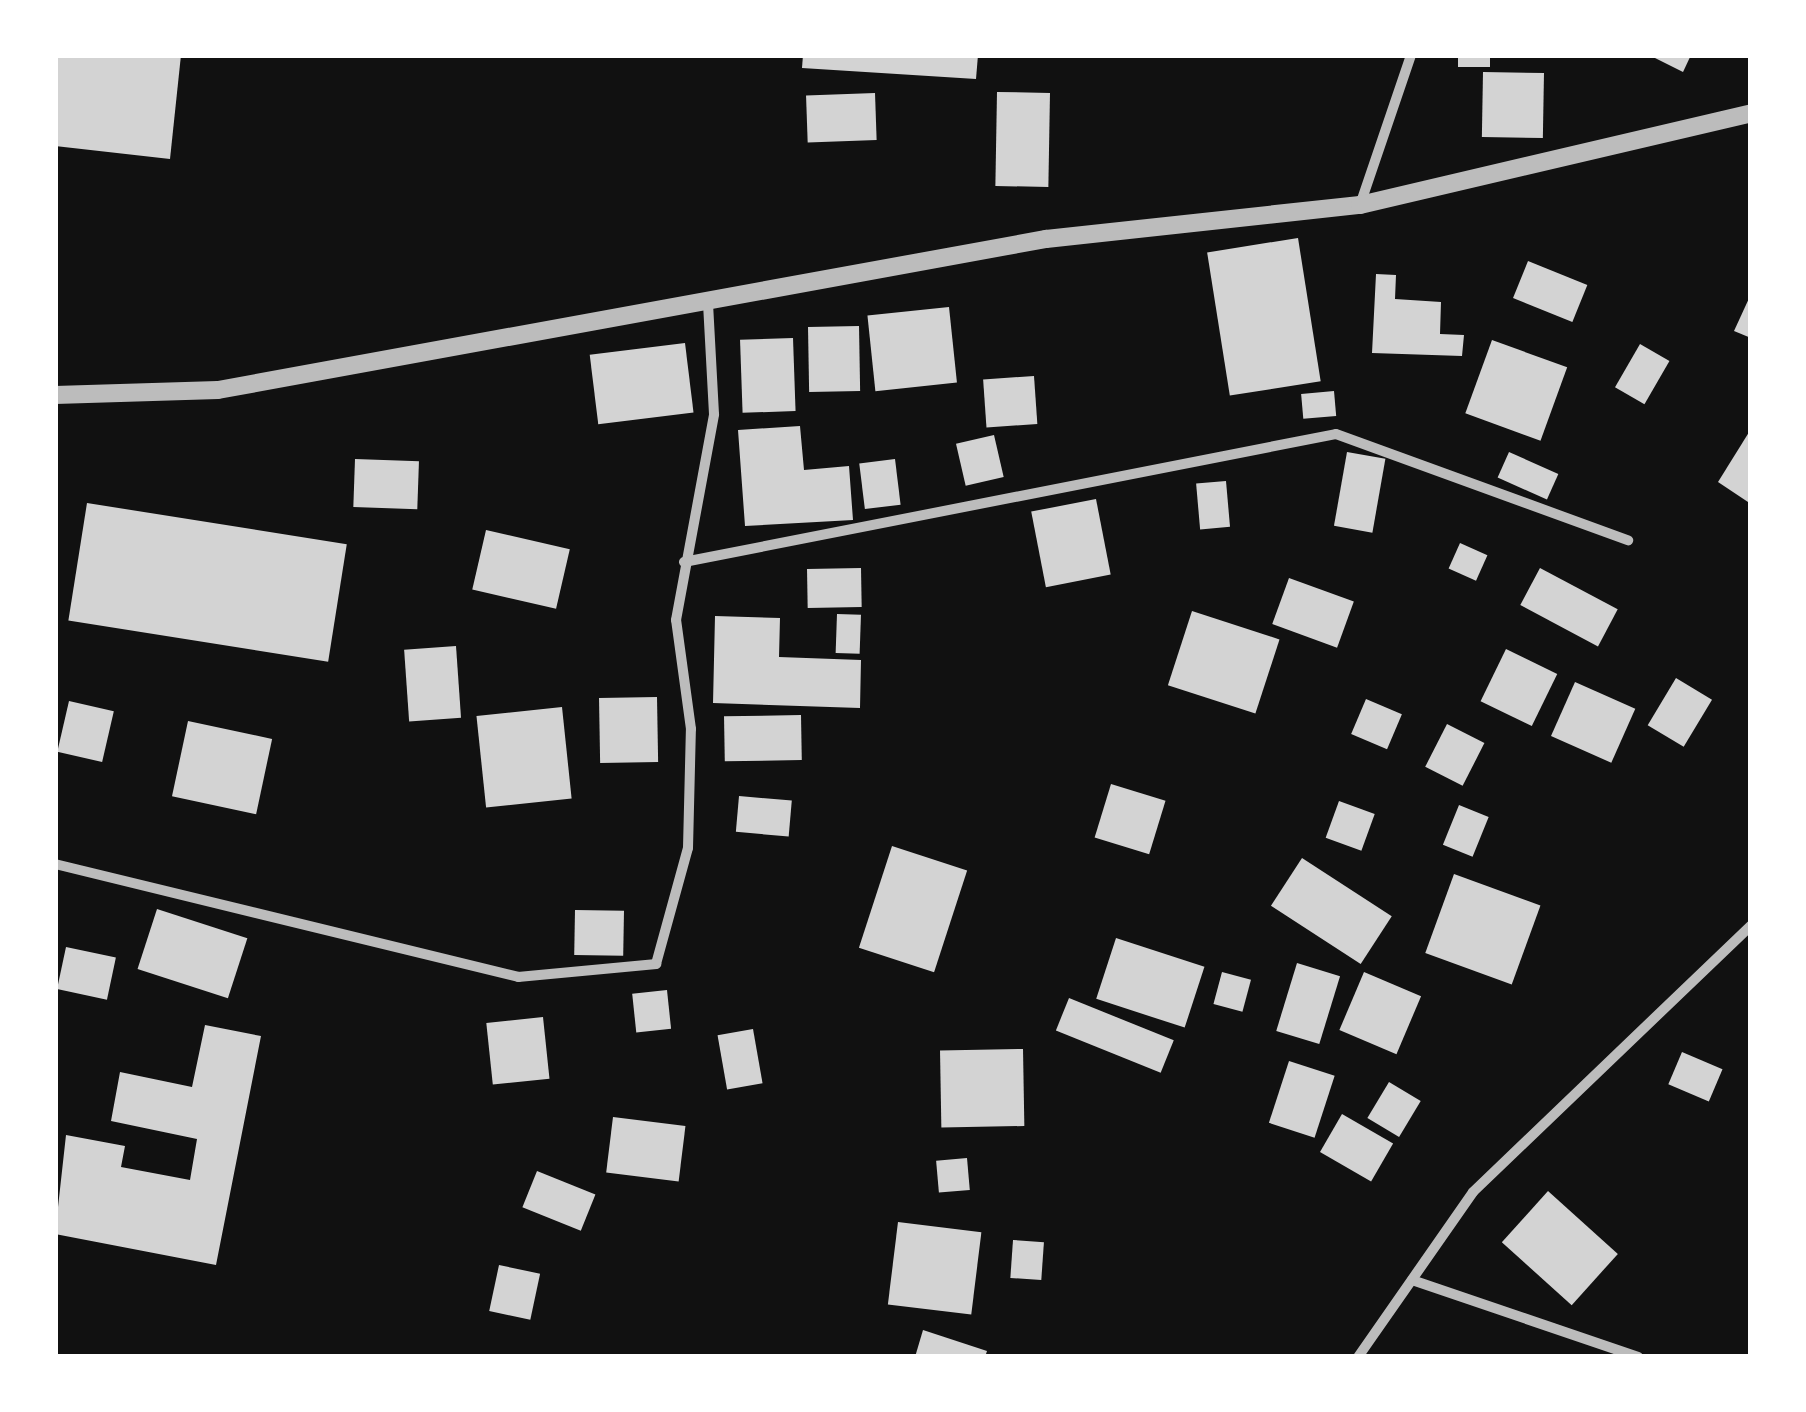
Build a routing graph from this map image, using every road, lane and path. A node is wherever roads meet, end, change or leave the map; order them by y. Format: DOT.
graph roads {
  1 [pos="1411,55"];
  2 [pos="1751,113"];
  3 [pos="1360,205"];
  4 [pos="708,304"];
  5 [pos="55,394"];
  6 [pos="1628,540"];
  7 [pos="684,562"];
  8 [pos="55,864"];
  9 [pos="1751,925"];
  10 [pos="1412,1280"];
  11 [pos="1358,1357"];
  12 [pos="1638,1357"];
  1 -- 3 [label="street"];
  2 -- 3 [label="street"];
  3 -- 4 [label="street"];
  4 -- 5 [label="street"];
  4 -- 7 [label="street"];
  6 -- 7 [label="street"];
  7 -- 8 [label="street"];
  9 -- 10 [label="street"];
  10 -- 11 [label="street"];
  10 -- 12 [label="street"];
}
